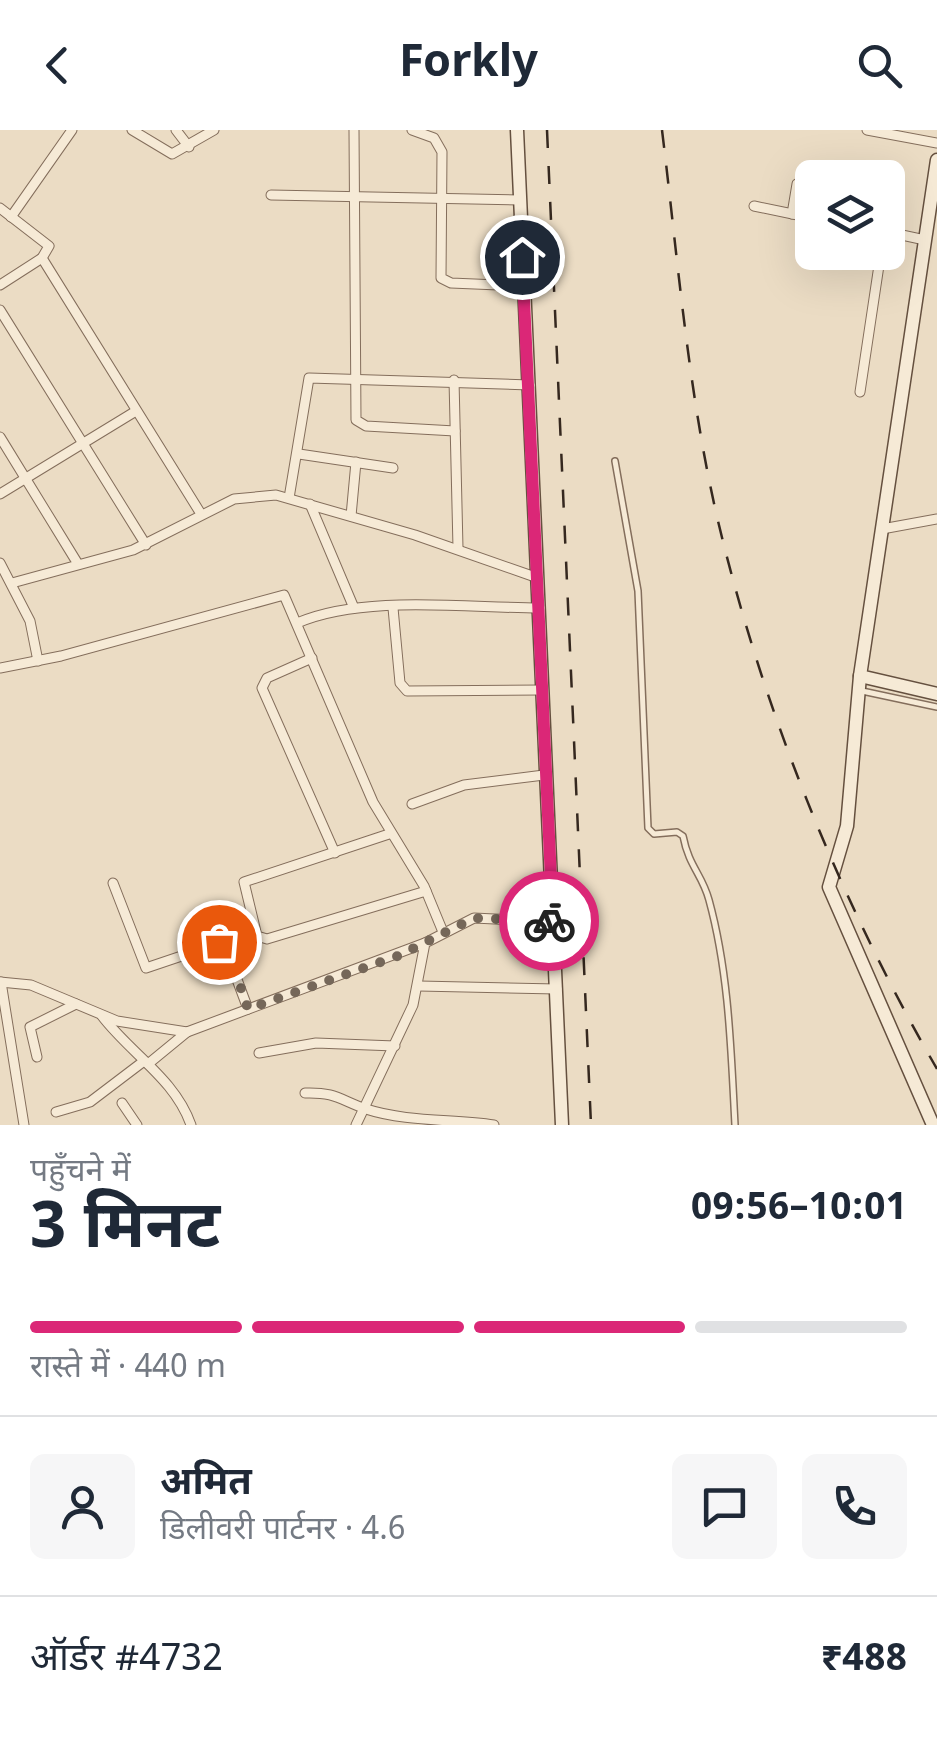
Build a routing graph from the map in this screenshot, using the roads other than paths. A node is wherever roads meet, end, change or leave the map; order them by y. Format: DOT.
graph roads {
  1 [pos="72,130"];
  2 [pos="132,130"];
  3 [pos="176,130"];
  4 [pos="214,130"];
  5 [pos="354,130"];
  6 [pos="412,130"];
  7 [pos="517,130"];
  8 [pos="868,130"];
  9 [pos="937,142"];
  10 [pos="189,147"];
  11 [pos="937,160"];
  12 [pos="271,195"];
  13 [pos="354,196"];
  14 [pos="442,196"];
  15 [pos="795,199"];
  16 [pos="520,200"];
  17 [pos="754,206"];
  18 [pos="0,208"];
  19 [pos="792,214"];
  20 [pos="795,215"];
  21 [pos="11,217"];
  22 [pos="905,236"];
  23 [pos="925,240"];
  24 [pos="42,258"];
  25 [pos="877,270"];
  26 [pos="0,285"];
  27 [pos="522,286"];
  28 [pos="0,310"];
  29 [pos="356,378"];
  30 [pos="454,380"];
  31 [pos="530,384"];
  32 [pos="860,392"];
  33 [pos="136,411"];
  34 [pos="455,431"];
  35 [pos="0,437"];
  36 [pos="81,445"];
  37 [pos="299,454"];
  38 [pos="614,461"];
  39 [pos="356,462"];
  40 [pos="393,468"];
  41 [pos="26,479"];
  42 [pos="0,494"];
  43 [pos="289,498"];
  44 [pos="310,504"];
  45 [pos="201,514"];
  46 [pos="351,516"];
  47 [pos="937,519"];
  48 [pos="882,529"];
  49 [pos="146,545"];
  50 [pos="458,548"];
  51 [pos="0,563"];
  52 [pos="78,564"];
  53 [pos="538,578"];
  54 [pos="12,583"];
  55 [pos="354,608"];
  56 [pos="392,608"];
  57 [pos="540,608"];
  58 [pos="298,623"];
  59 [pos="312,658"];
  60 [pos="38,660"];
  61 [pos="0,668"];
  62 [pos="860,683"];
  63 [pos="541,690"];
  64 [pos="937,694"];
  65 [pos="937,707"];
  66 [pos="544,775"];
  67 [pos="412,804"];
  68 [pos="389,834"];
  69 [pos="334,852"];
  70 [pos="113,883"];
  71 [pos="426,892"];
  72 [pos="553,922"];
  73 [pos="442,932"];
  74 [pos="426,943"];
  75 [pos="1,982"];
  76 [pos="419,986"];
  77 [pos="556,989"];
  78 [pos="76,1004"];
  79 [pos="248,1009"];
  80 [pos="102,1016"];
  81 [pos="187,1032"];
  82 [pos="394,1046"];
  83 [pos="259,1053"];
  84 [pos="37,1057"];
  85 [pos="146,1063"];
  86 [pos="305,1094"];
  87 [pos="122,1103"];
  88 [pos="364,1108"];
  89 [pos="56,1112"];
  90 [pos="24,1125"];
  91 [pos="137,1125"];
  92 [pos="192,1125"];
  93 [pos="356,1125"];
  94 [pos="494,1125"];
  95 [pos="562,1125"];
  96 [pos="735,1125"];
  97 [pos="933,1125"];
  1 -- 21 [label="street"];
  2 -- 10 [label="street"];
  3 -- 10 [label="street"];
  4 -- 10 [label="street"];
  5 -- 13 [label="street"];
  6 -- 14 [label="street"];
  7 -- 16 [label="street"];
  8 -- 9 [label="street"];
  11 -- 23 [label="street"];
  12 -- 13 [label="street"];
  13 -- 14 [label="street"];
  13 -- 29 [label="street"];
  14 -- 16 [label="street"];
  14 -- 27 [label="street"];
  15 -- 19 [label="street"];
  16 -- 27 [label="street"];
  17 -- 19 [label="street"];
  18 -- 21 [label="street"];
  19 -- 20 [label="street"];
  21 -- 24 [label="street"];
  22 -- 23 [label="street"];
  23 -- 48 [label="street"];
  24 -- 26 [label="street"];
  24 -- 33 [label="street"];
  25 -- 32 [label="street"];
  27 -- 31 [label="street"];
  28 -- 36 [label="street"];
  29 -- 30 [label="street"];
  29 -- 34 [label="street"];
  29 -- 37 [label="street"];
  30 -- 31 [label="street"];
  30 -- 34 [label="street"];
  31 -- 53 [label="street"];
  33 -- 36 [label="street"];
  33 -- 45 [label="street"];
  34 -- 50 [label="street"];
  35 -- 41 [label="street"];
  36 -- 41 [label="street"];
  36 -- 49 [label="street"];
  37 -- 39 [label="street"];
  37 -- 43 [label="street"];
  38 -- 96 [label="lane"];
  39 -- 40 [label="street"];
  39 -- 46 [label="street"];
  41 -- 42 [label="street"];
  41 -- 52 [label="street"];
  43 -- 44 [label="street"];
  43 -- 45 [label="street"];
  44 -- 46 [label="street"];
  44 -- 55 [label="street"];
  45 -- 49 [label="street"];
  46 -- 50 [label="street"];
  47 -- 48 [label="street"];
  48 -- 62 [label="street"];
  49 -- 52 [label="street"];
  50 -- 53 [label="street"];
  51 -- 54 [label="street"];
  52 -- 54 [label="street"];
  53 -- 57 [label="street"];
  54 -- 60 [label="street"];
  55 -- 56 [label="street"];
  55 -- 58 [label="street"];
  56 -- 57 [label="street"];
  56 -- 63 [label="street"];
  57 -- 63 [label="street"];
  58 -- 59 [label="street"];
  58 -- 60 [label="street"];
  59 -- 68 [label="street"];
  59 -- 69 [label="street"];
  60 -- 61 [label="street"];
  62 -- 64 [label="street"];
  62 -- 65 [label="lane"];
  62 -- 97 [label="street"];
  63 -- 66 [label="street"];
  66 -- 67 [label="street"];
  66 -- 72 [label="street"];
  68 -- 69 [label="street"];
  68 -- 71 [label="street"];
  69 -- 71 [label="street"];
  70 -- 79 [label="street"];
  71 -- 73 [label="street"];
  72 -- 73 [label="street"];
  72 -- 77 [label="street"];
  73 -- 74 [label="street"];
  74 -- 76 [label="street"];
  74 -- 79 [label="street"];
  75 -- 78 [label="street"];
  75 -- 90 [label="street"];
  76 -- 77 [label="street"];
  76 -- 82 [label="street"];
  77 -- 95 [label="street"];
  78 -- 80 [label="street"];
  78 -- 84 [label="street"];
  79 -- 81 [label="street"];
  80 -- 81 [label="street"];
  80 -- 85 [label="street"];
  81 -- 85 [label="street"];
  82 -- 83 [label="street"];
  82 -- 88 [label="street"];
  85 -- 89 [label="street"];
  85 -- 92 [label="street"];
  86 -- 88 [label="street"];
  87 -- 91 [label="street"];
  88 -- 93 [label="street"];
  88 -- 94 [label="street"];
}
